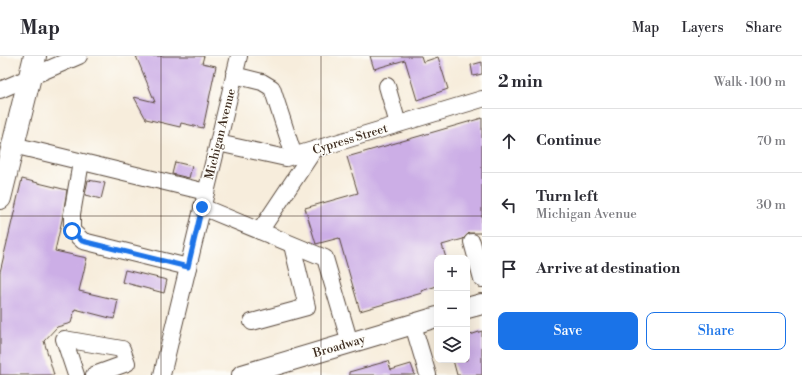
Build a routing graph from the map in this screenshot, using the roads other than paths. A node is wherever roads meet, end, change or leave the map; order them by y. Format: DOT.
graph roads {
  1 [pos="35,56"];
  2 [pos="79,56"];
  3 [pos="239,56"];
  4 [pos="234,75"];
  5 [pos="29,77"];
  6 [pos="387,86"];
  7 [pos="0,90"];
  8 [pos="482,99"];
  9 [pos="398,124"];
  10 [pos="218,143"];
  11 [pos="13,145"];
  12 [pos="314,150"];
  13 [pos="294,156"];
  14 [pos="81,162"];
  15 [pos="0,198"];
  16 [pos="204,199"];
  17 [pos="260,231"];
  18 [pos="472,242"];
  19 [pos="292,245"];
  20 [pos="188,267"];
  21 [pos="482,279"];
  22 [pos="482,304"];
  23 [pos="470,307"];
  24 [pos="434,318"];
  25 [pos="252,322"];
  26 [pos="413,324"];
  27 [pos="350,343"];
  28 [pos="100,374"];
  29 [pos="76,375"];
  30 [pos="162,375"];
  31 [pos="242,375"];
  32 [pos="428,375"];
  1 -- 5 [label="highway"];
  2 -- 5 [label="street"];
  3 -- 4 [label="street, Michigan Avenue"];
  4 -- 10 [label="street, Michigan Avenue"];
  4 -- 13 [label="street"];
  5 -- 7 [label="street"];
  5 -- 11 [label="highway"];
  6 -- 9 [label="street"];
  8 -- 9 [label="street, Cypress Street"];
  9 -- 12 [label="street, Cypress Street"];
  10 -- 13 [label="street, Cypress Street"];
  10 -- 16 [label="street, Michigan Avenue"];
  11 -- 14 [label="street"];
  11 -- 15 [label="highway"];
  12 -- 13 [label="street, Cypress Street"];
  12 -- 17 [label="street"];
  14 -- 16 [label="street"];
  14 -- 20 [label="street"];
  16 -- 17 [label="street"];
  16 -- 20 [label="street, Michigan Avenue"];
  17 -- 19 [label="street"];
  18 -- 21 [label="street"];
  19 -- 25 [label="street"];
  19 -- 27 [label="street"];
  20 -- 30 [label="street, Michigan Avenue"];
  22 -- 23 [label="main road"];
  24 -- 26 [label="main road, Broadway"];
  26 -- 27 [label="main road, Broadway"];
  26 -- 32 [label="street"];
  27 -- 31 [label="main road, Broadway"];
  28 -- 29 [label="street"];
}
